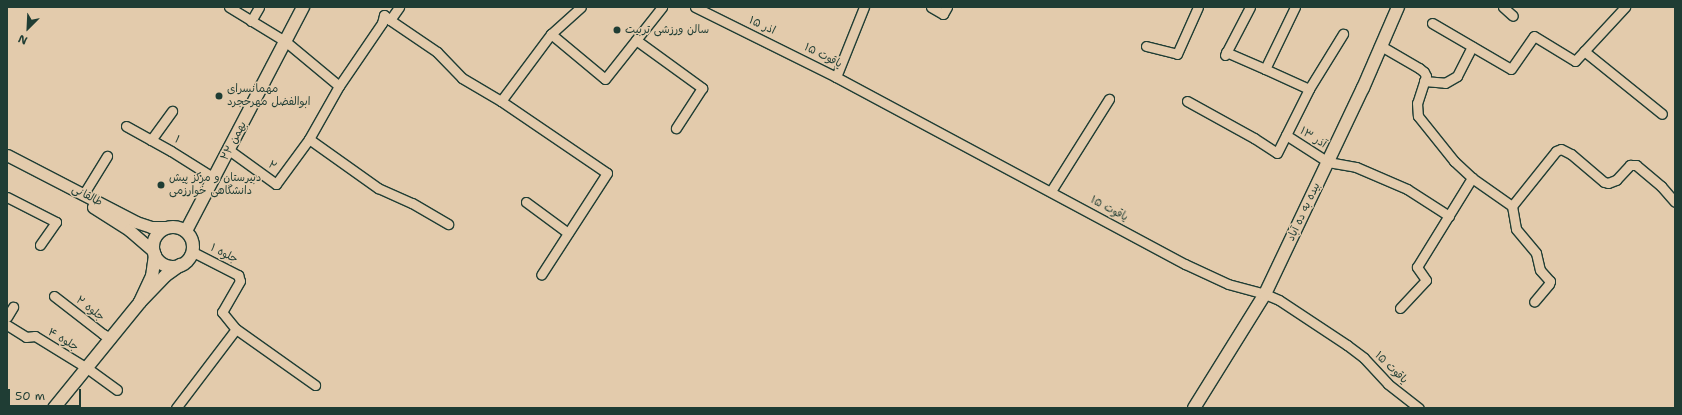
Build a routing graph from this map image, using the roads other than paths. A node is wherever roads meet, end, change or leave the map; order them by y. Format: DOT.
graph roads {
  1 [pos="229,7"];
  2 [pos="259,7"];
  3 [pos="303,7"];
  4 [pos="399,7"];
  5 [pos="581,7"];
  6 [pos="662,7"];
  7 [pos="695,7"];
  8 [pos="864,7"];
  9 [pos="931,7"];
  10 [pos="947,7"];
  11 [pos="1198,7"];
  12 [pos="1250,7"];
  13 [pos="1295,7"];
  14 [pos="1398,7"];
  15 [pos="1503,7"];
  16 [pos="1624,7"];
  17 [pos="1513,16"];
  18 [pos="390,20"];
  19 [pos="251,21"];
  20 [pos="1432,23"];
  21 [pos="551,34"];
  22 [pos="1343,34"];
  23 [pos="636,40"];
  24 [pos="285,41"];
  25 [pos="775,45"];
  26 [pos="1146,46"];
  27 [pos="1381,46"];
  28 [pos="1472,46"];
  29 [pos="1584,51"];
  30 [pos="1265,69"];
  31 [pos="836,77"];
  32 [pos="1424,81"];
  33 [pos="339,86"];
  34 [pos="1309,89"];
  35 [pos="1109,99"];
  36 [pos="501,101"];
  37 [pos="1187,101"];
  38 [pos="172,111"];
  39 [pos="1662,114"];
  40 [pos="126,126"];
  41 [pos="676,128"];
  42 [pos="1286,135"];
  43 [pos="308,139"];
  44 [pos="151,140"];
  45 [pos="229,150"];
  46 [pos="7,155"];
  47 [pos="107,156"];
  48 [pos="1328,162"];
  49 [pos="7,163"];
  50 [pos="214,178"];
  51 [pos="1472,178"];
  52 [pos="1051,191"];
  53 [pos="84,194"];
  54 [pos="7,197"];
  55 [pos="526,202"];
  56 [pos="1675,202"];
  57 [pos="1512,206"];
  58 [pos="1449,216"];
  59 [pos="448,224"];
  60 [pos="170,227"];
  61 [pos="186,232"];
  62 [pos="568,233"];
  63 [pos="40,245"];
  64 [pos="193,252"];
  65 [pos="155,254"];
  66 [pos="180,265"];
  67 [pos="541,275"];
  68 [pos="1265,294"];
  69 [pos="54,296"];
  70 [pos="140,302"];
  71 [pos="1534,302"];
  72 [pos="13,307"];
  73 [pos="1400,308"];
  74 [pos="7,317"];
  75 [pos="7,324"];
  76 [pos="236,329"];
  77 [pos="111,338"];
  78 [pos="87,368"];
  79 [pos="315,385"];
  80 [pos="117,390"];
  81 [pos="54,408"];
  82 [pos="176,408"];
  83 [pos="1194,408"];
  84 [pos="1419,408"];
  1 -- 19 [label="street"];
  2 -- 19 [label="street"];
  3 -- 24 [label="main road, ۲۲ بهمن"];
  4 -- 18 [label="street"];
  5 -- 21 [label="street"];
  6 -- 23 [label="street"];
  7 -- 25 [label="street, اذر ۱۵"];
  8 -- 31 [label="street"];
  9 -- 10 [label="street"];
  11 -- 26 [label="street"];
  12 -- 30 [label="street"];
  13 -- 30 [label="street"];
  14 -- 27 [label="main road, بیده به ده آباد"];
  15 -- 17 [label="street"];
  16 -- 29 [label="street"];
  18 -- 33 [label="street"];
  18 -- 36 [label="street"];
  19 -- 24 [label="street"];
  20 -- 28 [label="street"];
  21 -- 23 [label="street"];
  21 -- 36 [label="street"];
  22 -- 34 [label="street"];
  23 -- 41 [label="street"];
  24 -- 33 [label="street"];
  24 -- 45 [label="main road, ۲۲ بهمن"];
  25 -- 31 [label="street, یاقوت ۱۵"];
  27 -- 32 [label="street"];
  27 -- 48 [label="main road, بیده به ده آباد"];
  28 -- 29 [label="street"];
  28 -- 32 [label="street"];
  29 -- 39 [label="street"];
  30 -- 34 [label="street"];
  31 -- 52 [label="street, یاقوت ۱۵"];
  32 -- 51 [label="street"];
  33 -- 43 [label="street"];
  34 -- 42 [label="street"];
  35 -- 52 [label="street"];
  36 -- 62 [label="street"];
  37 -- 42 [label="street"];
  38 -- 44 [label="street"];
  40 -- 44 [label="street, ۱"];
  42 -- 48 [label="street, آذر ۱۳"];
  43 -- 45 [label="street, ۲"];
  43 -- 59 [label="street"];
  44 -- 50 [label="street, ۱"];
  45 -- 50 [label="main road, ۲۲ بهمن"];
  46 -- 53 [label="street, طالقانی"];
  47 -- 53 [label="street"];
  48 -- 58 [label="street"];
  48 -- 68 [label="main road, بیده به ده آباد"];
  49 -- 65 [label="street, طالقانی"];
  50 -- 61 [label="main road, ۲۲ بهمن"];
  51 -- 57 [label="street"];
  51 -- 58 [label="street"];
  52 -- 68 [label="street, یاقوت ۱۵"];
  53 -- 60 [label="street, طالقانی"];
  54 -- 63 [label="street"];
  55 -- 62 [label="street"];
  56 -- 57 [label="street"];
  57 -- 71 [label="street"];
  58 -- 73 [label="street"];
  60 -- 61 [label="main road"];
  60 -- 65 [label="main road"];
  61 -- 64 [label="main road"];
  62 -- 67 [label="street"];
  64 -- 66 [label="main road"];
  64 -- 76 [label="street, جلوه ۱"];
  65 -- 66 [label="main road"];
  65 -- 70 [label="main road"];
  66 -- 70 [label="main road"];
  68 -- 83 [label="main road, بیده به ده آباد"];
  68 -- 84 [label="street, یاقوت ۱۵"];
  69 -- 77 [label="street, جلوه ۲"];
  70 -- 77 [label="main road"];
  72 -- 74 [label="street"];
  75 -- 78 [label="street, جلوه ۴"];
  76 -- 79 [label="street"];
  76 -- 82 [label="street"];
  77 -- 78 [label="main road"];
  78 -- 80 [label="street, جلوه ۴"];
  78 -- 81 [label="main road"];
}
